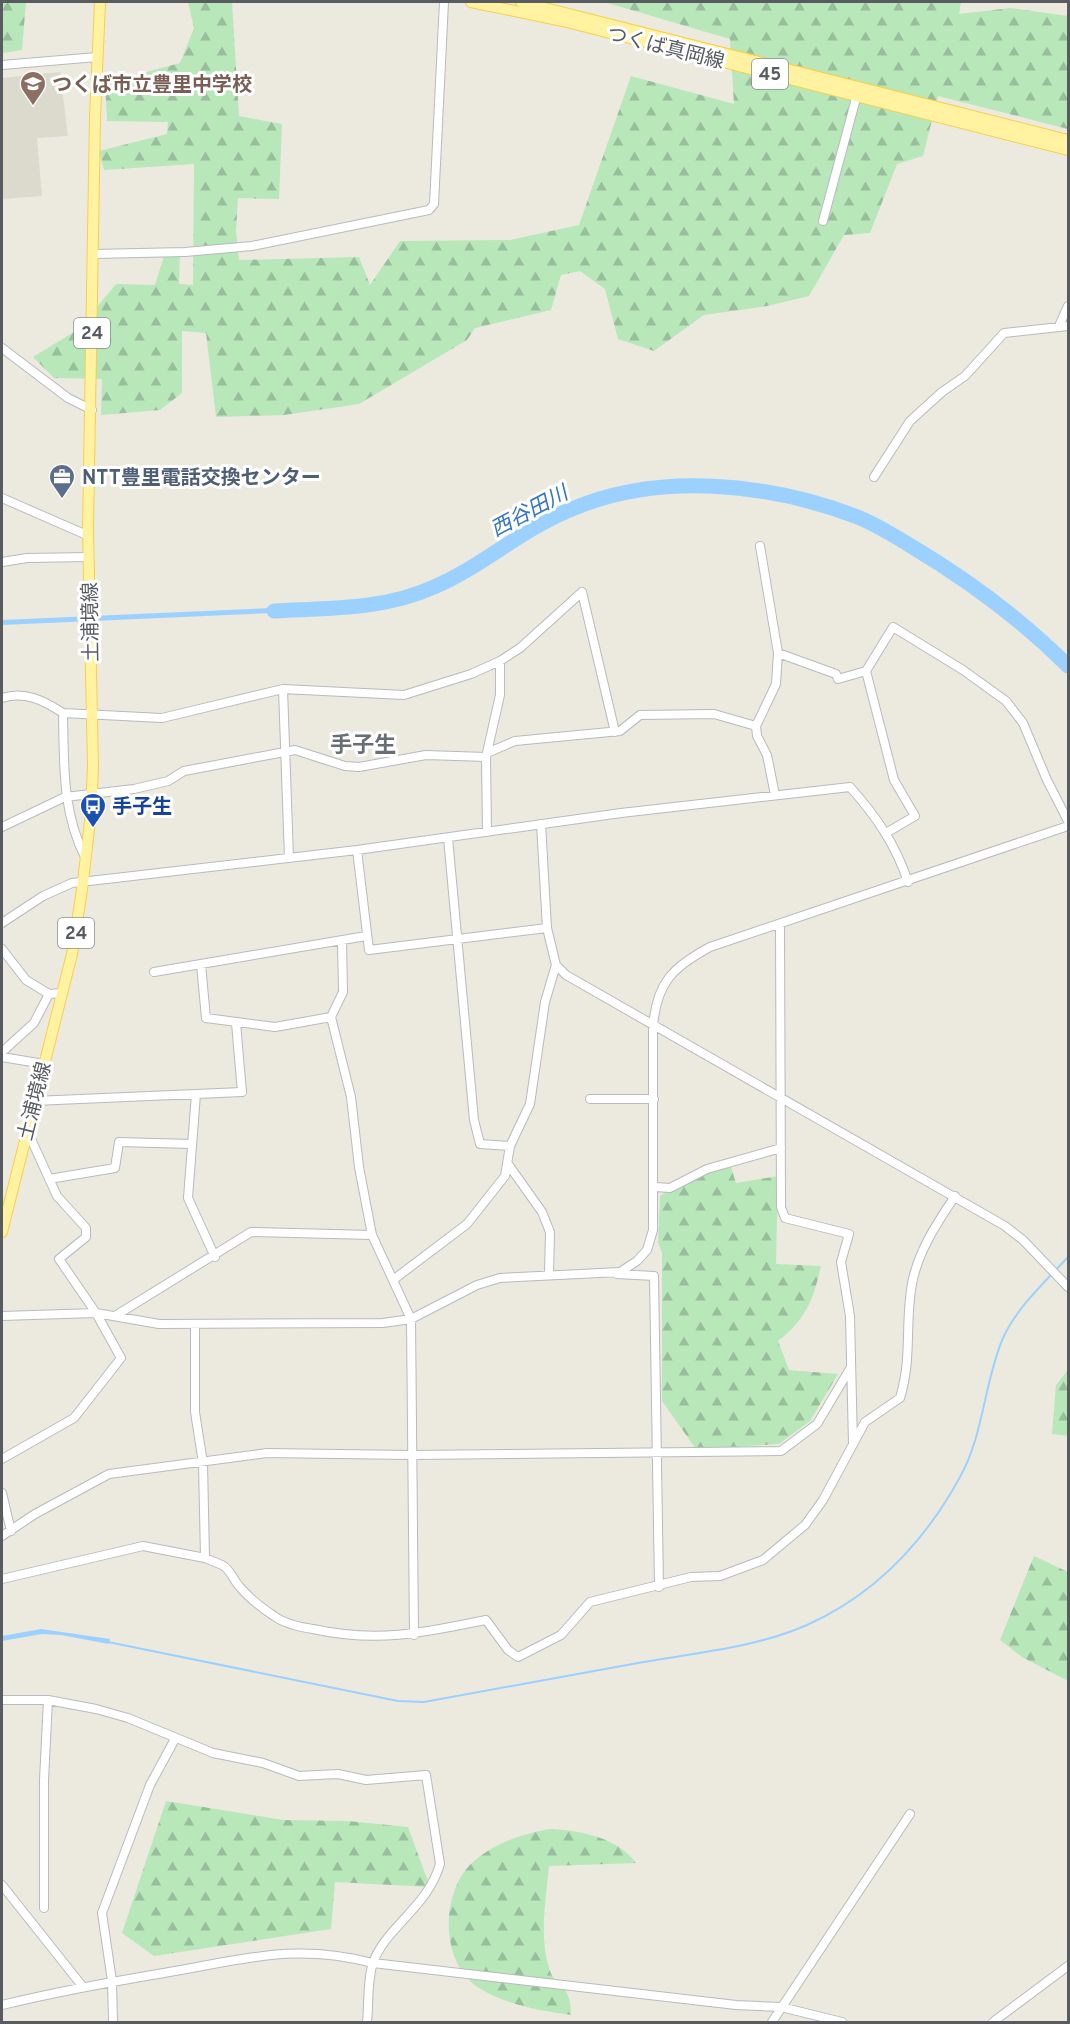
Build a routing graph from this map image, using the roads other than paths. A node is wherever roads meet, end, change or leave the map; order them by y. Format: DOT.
graph roads {
  1 [pos="100,2"];
  2 [pos="444,2"];
  3 [pos="471,2"];
  4 [pos="521,2"];
  5 [pos="97,57"];
  6 [pos="2,65"];
  7 [pos="858,92"];
  8 [pos="1068,140"];
  9 [pos="1068,150"];
  10 [pos="823,221"];
  11 [pos="93,254"];
  12 [pos="1068,306"];
  13 [pos="1064,326"];
  14 [pos="2,348"];
  15 [pos="92,410"];
  16 [pos="874,477"];
  17 [pos="2,498"];
  18 [pos="89,536"];
  19 [pos="760,546"];
  20 [pos="89,557"];
  21 [pos="2,562"];
  22 [pos="778,653"];
  23 [pos="500,661"];
  24 [pos="866,671"];
  25 [pos="283,688"];
  26 [pos="2,698"];
  27 [pos="63,713"];
  28 [pos="92,715"];
  29 [pos="756,726"];
  30 [pos="615,732"];
  31 [pos="285,752"];
  32 [pos="487,755"];
  33 [pos="92,792"];
  34 [pos="775,795"];
  35 [pos="65,797"];
  36 [pos="1068,821"];
  37 [pos="541,824"];
  38 [pos="1068,826"];
  39 [pos="2,827"];
  40 [pos="487,832"];
  41 [pos="885,832"];
  42 [pos="448,838"];
  43 [pos="357,850"];
  44 [pos="289,858"];
  45 [pos="86,859"];
  46 [pos="83,882"];
  47 [pos="908,882"];
  48 [pos="2,923"];
  49 [pos="780,924"];
  50 [pos="547,928"];
  51 [pos="366,936"];
  52 [pos="456,939"];
  53 [pos="342,941"];
  54 [pos="2,949"];
  55 [pos="201,965"];
  56 [pos="556,965"];
  57 [pos="154,972"];
  58 [pos="62,993"];
  59 [pos="49,994"];
  60 [pos="331,1017"];
  61 [pos="236,1023"];
  62 [pos="653,1026"];
  63 [pos="2,1052"];
  64 [pos="2,1057"];
  65 [pos="44,1064"];
  66 [pos="196,1094"];
  67 [pos="590,1099"];
  68 [pos="654,1099"];
  69 [pos="782,1099"];
  70 [pos="34,1101"];
  71 [pos="25,1138"];
  72 [pos="192,1144"];
  73 [pos="510,1146"];
  74 [pos="781,1148"];
  75 [pos="508,1164"];
  76 [pos="49,1179"];
  77 [pos="655,1187"];
  78 [pos="955,1196"];
  79 [pos="2,1232"];
  80 [pos="372,1235"];
  81 [pos="215,1257"];
  82 [pos="614,1273"];
  83 [pos="549,1275"];
  84 [pos="393,1280"];
  85 [pos="1068,1287"];
  86 [pos="96,1313"];
  87 [pos="2,1316"];
  88 [pos="115,1316"];
  89 [pos="411,1319"];
  90 [pos="195,1324"];
  91 [pos="851,1367"];
  92 [pos="853,1445"];
  93 [pos="658,1452"];
  94 [pos="411,1455"];
  95 [pos="2,1460"];
  96 [pos="203,1463"];
  97 [pos="2,1493"];
  98 [pos="11,1531"];
  99 [pos="2,1536"];
  100 [pos="205,1558"];
  101 [pos="2,1579"];
  102 [pos="659,1587"];
  103 [pos="414,1635"];
  104 [pos="2,1700"];
  105 [pos="48,1700"];
  106 [pos="175,1739"];
  107 [pos="910,1814"];
  108 [pos="2,1885"];
  109 [pos="44,1908"];
  110 [pos="373,1963"];
  111 [pos="1068,1966"];
  112 [pos="112,1981"];
  113 [pos="83,1987"];
  114 [pos="2,2005"];
  115 [pos="781,2007"];
  116 [pos="112,2022"];
  117 [pos="366,2022"];
  118 [pos="772,2022"];
  119 [pos="842,2022"];
  120 [pos="993,2022"];
  1 -- 5 [label="main road, 土浦境線 / 24"];
  2 -- 11 [label="street"];
  3 -- 7 [label="main road, つくば真岡線 / 45"];
  4 -- 7 [label="main road, つくば真岡線 / 45"];
  5 -- 6 [label="street"];
  5 -- 11 [label="main road, 土浦境線 / 24"];
  7 -- 8 [label="main road, つくば真岡線 / 45"];
  7 -- 9 [label="main road, つくば真岡線 / 45"];
  7 -- 10 [label="street"];
  11 -- 15 [label="main road, 土浦境線 / 24"];
  12 -- 13 [label="street"];
  13 -- 16 [label="street"];
  14 -- 15 [label="street"];
  15 -- 18 [label="main road, 土浦境線 / 24"];
  17 -- 18 [label="street"];
  18 -- 20 [label="main road, 土浦境線 / 24"];
  19 -- 22 [label="street"];
  20 -- 21 [label="street"];
  20 -- 28 [label="main road, 土浦境線 / 24"];
  22 -- 24 [label="street"];
  22 -- 29 [label="street"];
  23 -- 25 [label="street"];
  23 -- 30 [label="street"];
  23 -- 32 [label="street"];
  24 -- 36 [label="street"];
  24 -- 41 [label="street"];
  25 -- 28 [label="street"];
  25 -- 31 [label="street"];
  26 -- 27 [label="street"];
  27 -- 28 [label="street"];
  27 -- 35 [label="street"];
  28 -- 33 [label="main road, 土浦境線 / 24"];
  29 -- 30 [label="street"];
  29 -- 34 [label="street"];
  30 -- 32 [label="street"];
  31 -- 32 [label="street"];
  31 -- 33 [label="street"];
  31 -- 44 [label="street"];
  32 -- 40 [label="street"];
  33 -- 35 [label="street"];
  33 -- 45 [label="main road, 土浦境線 / 24"];
  34 -- 37 [label="street"];
  34 -- 41 [label="street"];
  35 -- 39 [label="street"];
  35 -- 45 [label="street"];
  37 -- 40 [label="street"];
  37 -- 50 [label="street"];
  38 -- 47 [label="street"];
  40 -- 42 [label="street"];
  41 -- 47 [label="street"];
  42 -- 43 [label="street"];
  42 -- 52 [label="street"];
  43 -- 44 [label="street"];
  43 -- 51 [label="street"];
  44 -- 46 [label="street"];
  45 -- 46 [label="main road, 土浦境線 / 24"];
  46 -- 48 [label="street"];
  46 -- 58 [label="main road, 土浦境線 / 24"];
  47 -- 49 [label="street"];
  49 -- 62 [label="street"];
  49 -- 69 [label="street"];
  50 -- 52 [label="street"];
  50 -- 56 [label="street"];
  51 -- 52 [label="street"];
  51 -- 53 [label="street"];
  52 -- 73 [label="street"];
  53 -- 55 [label="street"];
  53 -- 60 [label="street"];
  54 -- 59 [label="street"];
  55 -- 57 [label="street"];
  55 -- 61 [label="street"];
  56 -- 62 [label="street"];
  56 -- 73 [label="street"];
  58 -- 59 [label="street"];
  58 -- 65 [label="main road, 土浦境線 / 24"];
  59 -- 63 [label="street"];
  60 -- 61 [label="street"];
  60 -- 80 [label="street"];
  61 -- 66 [label="street"];
  62 -- 68 [label="street"];
  62 -- 69 [label="street"];
  64 -- 65 [label="street"];
  65 -- 70 [label="main road, 土浦境線 / 24"];
  66 -- 70 [label="street"];
  66 -- 72 [label="street"];
  67 -- 68 [label="street"];
  68 -- 77 [label="street"];
  69 -- 74 [label="street"];
  69 -- 78 [label="street"];
  70 -- 71 [label="main road, 土浦境線 / 24"];
  71 -- 76 [label="street"];
  71 -- 79 [label="main road, 土浦境線 / 24"];
  72 -- 76 [label="street"];
  72 -- 81 [label="street"];
  73 -- 75 [label="street"];
  74 -- 77 [label="street"];
  74 -- 91 [label="street"];
  75 -- 83 [label="street"];
  75 -- 84 [label="street"];
  76 -- 86 [label="street"];
  77 -- 82 [label="street"];
  78 -- 85 [label="street"];
  78 -- 92 [label="street"];
  80 -- 81 [label="street"];
  80 -- 84 [label="street"];
  81 -- 88 [label="street"];
  82 -- 83 [label="street"];
  82 -- 93 [label="street"];
  83 -- 89 [label="street"];
  84 -- 89 [label="street"];
  86 -- 87 [label="street"];
  86 -- 88 [label="street"];
  86 -- 95 [label="street"];
  88 -- 90 [label="street"];
  89 -- 90 [label="street"];
  89 -- 94 [label="street"];
  90 -- 96 [label="street"];
  91 -- 92 [label="street"];
  91 -- 93 [label="street"];
  92 -- 102 [label="street"];
  93 -- 94 [label="street"];
  93 -- 102 [label="street"];
  94 -- 96 [label="street"];
  94 -- 103 [label="street"];
  96 -- 98 [label="street"];
  96 -- 100 [label="street"];
  97 -- 98 [label="street"];
  98 -- 99 [label="street"];
  100 -- 101 [label="street"];
  100 -- 103 [label="street"];
  102 -- 103 [label="street"];
  104 -- 105 [label="street"];
  105 -- 106 [label="street"];
  105 -- 109 [label="street"];
  106 -- 110 [label="street"];
  106 -- 112 [label="street"];
  107 -- 115 [label="street"];
  108 -- 113 [label="street"];
  110 -- 112 [label="street"];
  110 -- 115 [label="street"];
  110 -- 117 [label="street"];
  111 -- 120 [label="street"];
  112 -- 113 [label="street"];
  112 -- 116 [label="street"];
  113 -- 114 [label="street"];
  115 -- 118 [label="street"];
  115 -- 119 [label="street"];
}
